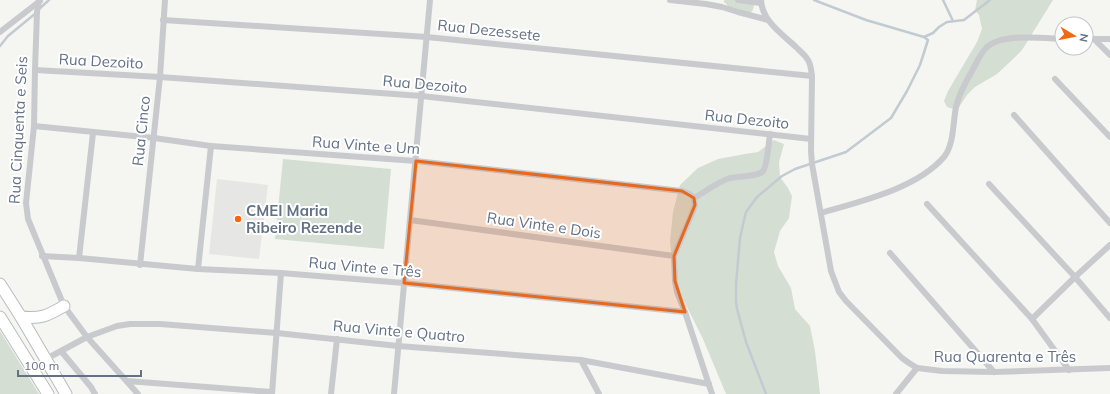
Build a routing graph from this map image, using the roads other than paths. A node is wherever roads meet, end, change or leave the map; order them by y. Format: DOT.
graph roads {
  1 [pos="165,0"];
  2 [pos="430,0"];
  3 [pos="670,0"];
  4 [pos="738,0"];
  5 [pos="40,1"];
  6 [pos="761,2"];
  7 [pos="163,20"];
  8 [pos="768,20"];
  9 [pos="0,32"];
  10 [pos="427,37"];
  11 [pos="1054,39"];
  12 [pos="1094,39"];
  13 [pos="1110,39"];
  14 [pos="1110,55"];
  15 [pos="35,70"];
  16 [pos="812,76"];
  17 [pos="160,77"];
  18 [pos="1055,79"];
  19 [pos="421,96"];
  20 [pos="1014,115"];
  21 [pos="34,126"];
  22 [pos="93,133"];
  23 [pos="770,134"];
  24 [pos="1110,136"];
  25 [pos="154,138"];
  26 [pos="811,139"];
  27 [pos="211,146"];
  28 [pos="416,162"];
  29 [pos="989,184"];
  30 [pos="694,198"];
  31 [pos="927,204"];
  32 [pos="821,214"];
  33 [pos="410,220"];
  34 [pos="1110,223"];
  35 [pos="1110,245"];
  36 [pos="890,253"];
  37 [pos="42,256"];
  38 [pos="674,256"];
  39 [pos="79,258"];
  40 [pos="140,264"];
  41 [pos="198,269"];
  42 [pos="282,273"];
  43 [pos="1075,277"];
  44 [pos="404,283"];
  45 [pos="0,284"];
  46 [pos="64,306"];
  47 [pos="685,312"];
  48 [pos="0,316"];
  49 [pos="21,317"];
  50 [pos="1110,318"];
  51 [pos="1032,319"];
  52 [pos="277,333"];
  53 [pos="87,337"];
  54 [pos="337,339"];
  55 [pos="398,346"];
  56 [pos="61,351"];
  57 [pos="25,359"];
  58 [pos="46,359"];
  59 [pos="581,360"];
  60 [pos="917,368"];
  61 [pos="1110,368"];
  62 [pos="1069,370"];
  63 [pos="994,372"];
  64 [pos="127,381"];
  65 [pos="710,384"];
  66 [pos="272,393"];
  67 [pos="48,394"];
  68 [pos="66,394"];
  69 [pos="95,394"];
  70 [pos="138,394"];
  71 [pos="331,394"];
  72 [pos="394,394"];
  73 [pos="599,394"];
  74 [pos="712,394"];
  75 [pos="896,394"];
  1 -- 7 [label="street, Rua Cinco"];
  2 -- 10 [label="street"];
  3 -- 8 [label="street"];
  4 -- 6 [label="street"];
  5 -- 9 [label="street"];
  5 -- 15 [label="street, Rua Cinquenta e Seis"];
  6 -- 8 [label="street"];
  7 -- 10 [label="street, Rua Dezessete"];
  7 -- 17 [label="street, Rua Cinco"];
  8 -- 16 [label="street, Rua Quarenta e Três"];
  10 -- 16 [label="street, Rua Dezessete"];
  10 -- 19 [label="street"];
  11 -- 32 [label="street"];
  12 -- 13 [label="street"];
  12 -- 14 [label="street"];
  15 -- 17 [label="street, Rua Dezoito"];
  15 -- 21 [label="street, Rua Cinquenta e Seis"];
  16 -- 26 [label="street, Rua Quarenta e Três"];
  17 -- 19 [label="street, Rua Dezoito"];
  17 -- 25 [label="street, Rua Cinco"];
  18 -- 24 [label="street"];
  19 -- 23 [label="street, Rua Dezoito"];
  19 -- 28 [label="street"];
  20 -- 34 [label="street"];
  21 -- 22 [label="street, Rua Vinte e Um"];
  21 -- 37 [label="street, Rua Cinquenta e Seis"];
  22 -- 25 [label="street, Rua Vinte e Um"];
  22 -- 39 [label="street"];
  23 -- 26 [label="street, Rua Dezoito"];
  23 -- 30 [label="street"];
  25 -- 27 [label="street, Rua Vinte e Um"];
  25 -- 40 [label="street, Rua Cinco"];
  26 -- 32 [label="street, Rua Quarenta e Três"];
  27 -- 28 [label="street, Rua Vinte e Um"];
  27 -- 41 [label="street"];
  28 -- 30 [label="street, Rua Vinte e Um"];
  28 -- 33 [label="street"];
  29 -- 43 [label="street"];
  30 -- 38 [label="street"];
  31 -- 51 [label="street"];
  32 -- 60 [label="street, Rua Quarenta e Três"];
  33 -- 38 [label="street, Rua Vinte e Dois"];
  33 -- 44 [label="street"];
  35 -- 43 [label="street"];
  36 -- 63 [label="street"];
  37 -- 39 [label="street, Rua Vinte e Três"];
  37 -- 46 [label="street, Rua Cinquenta e Seis"];
  38 -- 47 [label="street"];
  39 -- 40 [label="street, Rua Vinte e Três"];
  40 -- 41 [label="street, Rua Vinte e Três"];
  41 -- 42 [label="street, Rua Vinte e Três"];
  42 -- 44 [label="street, Rua Vinte e Três"];
  42 -- 52 [label="street"];
  43 -- 50 [label="street"];
  43 -- 51 [label="street"];
  44 -- 47 [label="street, Rua Vinte e Três"];
  44 -- 55 [label="street"];
  45 -- 49 [label="highway"];
  46 -- 49 [label="highway"];
  46 -- 53 [label="street, Rua Cinquenta e Seis"];
  47 -- 65 [label="street"];
  48 -- 57 [label="highway"];
  49 -- 58 [label="highway"];
  51 -- 62 [label="street"];
  52 -- 53 [label="street, Rua Vinte e Quatro"];
  52 -- 54 [label="street, Rua Vinte e Quatro"];
  52 -- 66 [label="street"];
  53 -- 56 [label="street, Rua Vinte e Quatro"];
  53 -- 64 [label="street, Rua Cinquenta e Seis"];
  54 -- 55 [label="street, Rua Vinte e Quatro"];
  54 -- 71 [label="street"];
  55 -- 59 [label="street, Rua Vinte e Quatro"];
  55 -- 72 [label="street"];
  56 -- 58 [label="street, Rua Vinte e Quatro"];
  56 -- 69 [label="street"];
  57 -- 58 [label="highway"];
  57 -- 67 [label="highway"];
  58 -- 68 [label="highway"];
  59 -- 65 [label="street, Rua Vinte e Quatro"];
  59 -- 73 [label="street"];
  60 -- 63 [label="street, Rua Quarenta e Três"];
  60 -- 75 [label="street"];
  61 -- 62 [label="street, Rua Quarenta e Três"];
  62 -- 63 [label="street, Rua Quarenta e Três"];
  64 -- 66 [label="street"];
  64 -- 70 [label="street, Rua Cinquenta e Seis"];
  65 -- 74 [label="street"];
}
